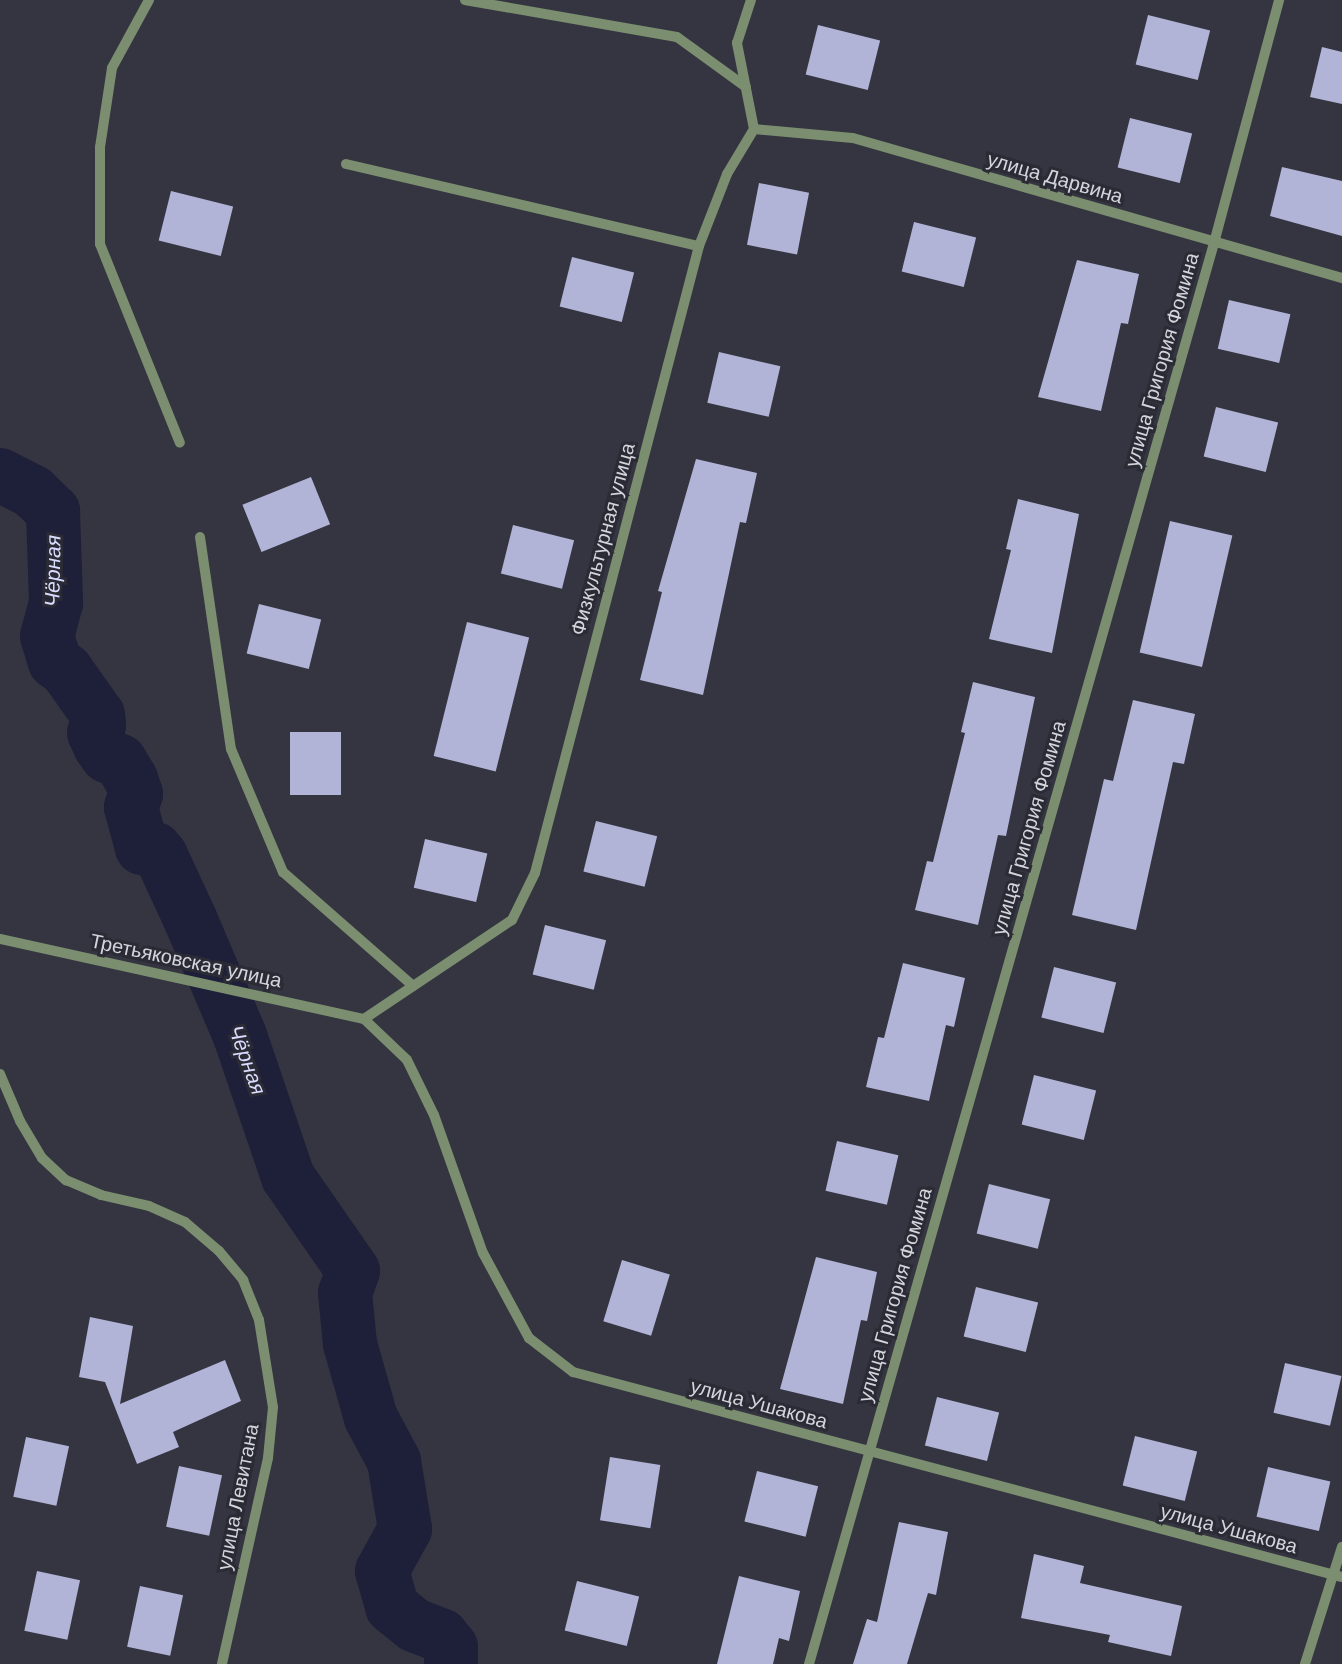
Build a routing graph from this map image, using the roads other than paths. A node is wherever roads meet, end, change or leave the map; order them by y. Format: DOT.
graph roads {
  1 [pos="149,0"];
  2 [pos="465,0"];
  3 [pos="751,0"];
  4 [pos="1279,0"];
  5 [pos="746,87"];
  6 [pos="754,129"];
  7 [pos="346,164"];
  8 [pos="1214,243"];
  9 [pos="699,246"];
  10 [pos="1342,278"];
  11 [pos="180,443"];
  12 [pos="200,537"];
  13 [pos="0,939"];
  14 [pos="413,986"];
  15 [pos="364,1018"];
  16 [pos="0,1074"];
  17 [pos="869,1452"];
  18 [pos="1342,1546"];
  19 [pos="1338,1576"];
  20 [pos="222,1664"];
  21 [pos="809,1664"];
  22 [pos="1305,1664"];
  1 -- 11 [label="street"];
  2 -- 5 [label="street"];
  3 -- 5 [label="street"];
  4 -- 8 [label="street, улица Григория Фомина"];
  5 -- 6 [label="street"];
  6 -- 8 [label="street, улица Дарвина"];
  6 -- 9 [label="street, Физкультурная улица"];
  7 -- 9 [label="street"];
  8 -- 10 [label="street, улица Дарвина"];
  8 -- 17 [label="street, улица Григория Фомина"];
  9 -- 14 [label="street, Физкультурная улица"];
  12 -- 14 [label="street"];
  13 -- 15 [label="street, Третьяковская улица"];
  14 -- 15 [label="street, Физкультурная улица"];
  15 -- 17 [label="street, улица Ушакова"];
  16 -- 20 [label="street, улица Левитана"];
  17 -- 19 [label="street, улица Ушакова"];
  17 -- 21 [label="street, улица Григория Фомина"];
  18 -- 19 [label="street"];
  19 -- 22 [label="street"];
}
